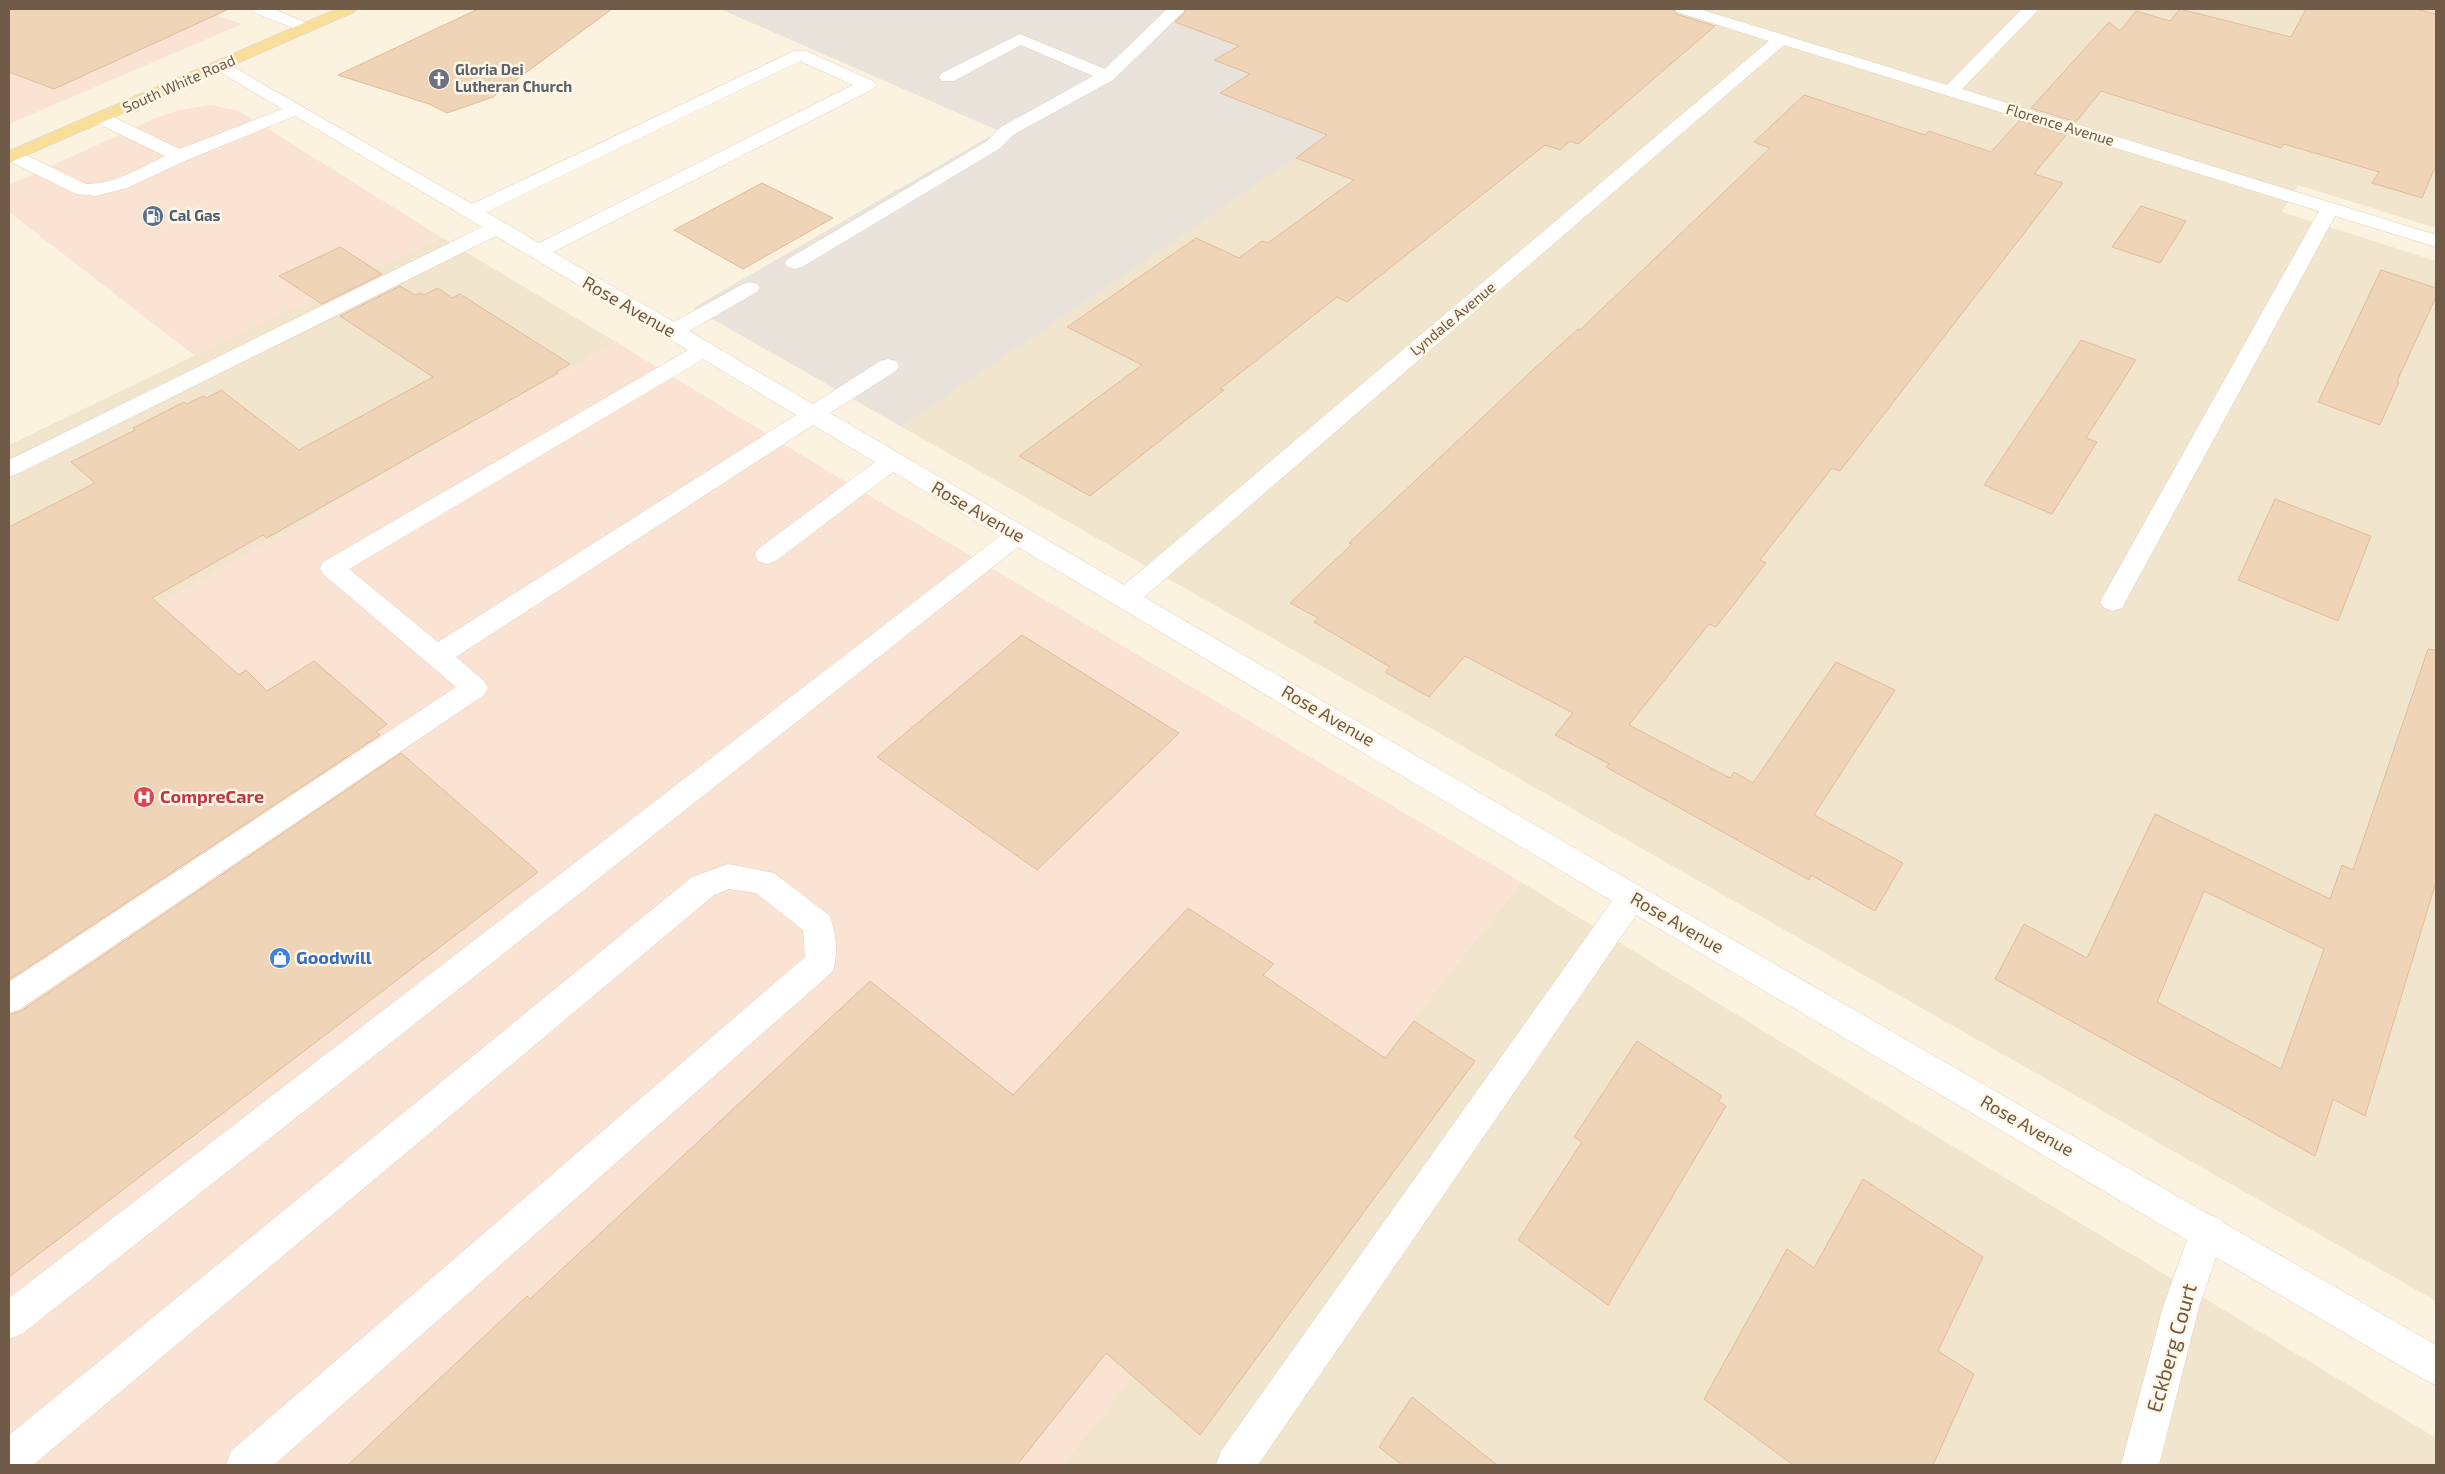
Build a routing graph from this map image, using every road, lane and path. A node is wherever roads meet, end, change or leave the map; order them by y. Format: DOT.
graph roads {
  1 [pos="259,9"];
  2 [pos="349,9"];
  3 [pos="1175,9"];
  4 [pos="1683,9"];
  5 [pos="2031,9"];
  6 [pos="306,28"];
  7 [pos="1781,39"];
  8 [pos="221,65"];
  9 [pos="1107,76"];
  10 [pos="948,77"];
  11 [pos="1951,91"];
  12 [pos="294,110"];
  13 [pos="101,118"];
  14 [pos="180,156"];
  15 [pos="11,157"];
  16 [pos="2330,208"];
  17 [pos="469,213"];
  18 [pos="496,228"];
  19 [pos="2436,241"];
  20 [pos="537,252"];
  21 [pos="795,263"];
  22 [pos="750,288"];
  23 [pos="672,332"];
  24 [pos="704,350"];
  25 [pos="888,366"];
  26 [pos="811,414"];
  27 [pos="892,461"];
  28 [pos="9,470"];
  29 [pos="1018,535"];
  30 [pos="767,555"];
  31 [pos="1126,598"];
  32 [pos="2113,602"];
  33 [pos="436,656"];
  34 [pos="1632,897"];
  35 [pos="9,999"];
  36 [pos="2208,1231"];
  37 [pos="9,1321"];
  38 [pos="2436,1366"];
  39 [pos="9,1460"];
  40 [pos="245,1465"];
  41 [pos="1235,1465"];
  42 [pos="2140,1465"];
  1 -- 6 [label="street"];
  2 -- 6 [label="main road, South White Road"];
  3 -- 9 [label="street"];
  4 -- 7 [label="street, Florence Avenue"];
  5 -- 11 [label="street"];
  6 -- 8 [label="main road, South White Road"];
  7 -- 11 [label="street, Florence Avenue"];
  7 -- 31 [label="street, Lyndale Avenue"];
  8 -- 12 [label="street, Rose Avenue"];
  8 -- 13 [label="main road, South White Road"];
  9 -- 10 [label="street"];
  9 -- 21 [label="street"];
  11 -- 16 [label="street, Florence Avenue"];
  12 -- 14 [label="street"];
  12 -- 17 [label="street, Rose Avenue"];
  13 -- 14 [label="street"];
  13 -- 15 [label="main road, South White Road"];
  14 -- 15 [label="street"];
  16 -- 19 [label="street, Florence Avenue"];
  16 -- 32 [label="street"];
  17 -- 18 [label="street, Rose Avenue"];
  17 -- 20 [label="street"];
  18 -- 20 [label="street, Rose Avenue"];
  18 -- 28 [label="street"];
  20 -- 23 [label="street, Rose Avenue"];
  22 -- 23 [label="street"];
  23 -- 24 [label="street, Rose Avenue"];
  24 -- 26 [label="street, Rose Avenue"];
  24 -- 33 [label="street"];
  25 -- 26 [label="street"];
  26 -- 27 [label="street, Rose Avenue"];
  26 -- 33 [label="street"];
  27 -- 29 [label="street, Rose Avenue"];
  27 -- 30 [label="street"];
  29 -- 31 [label="street, Rose Avenue"];
  29 -- 37 [label="street"];
  31 -- 34 [label="street, Rose Avenue"];
  33 -- 35 [label="street"];
  34 -- 36 [label="street, Rose Avenue"];
  34 -- 41 [label="street"];
  36 -- 38 [label="street, Rose Avenue"];
  36 -- 42 [label="street, Eckberg Court"];
  39 -- 40 [label="street"];
}
